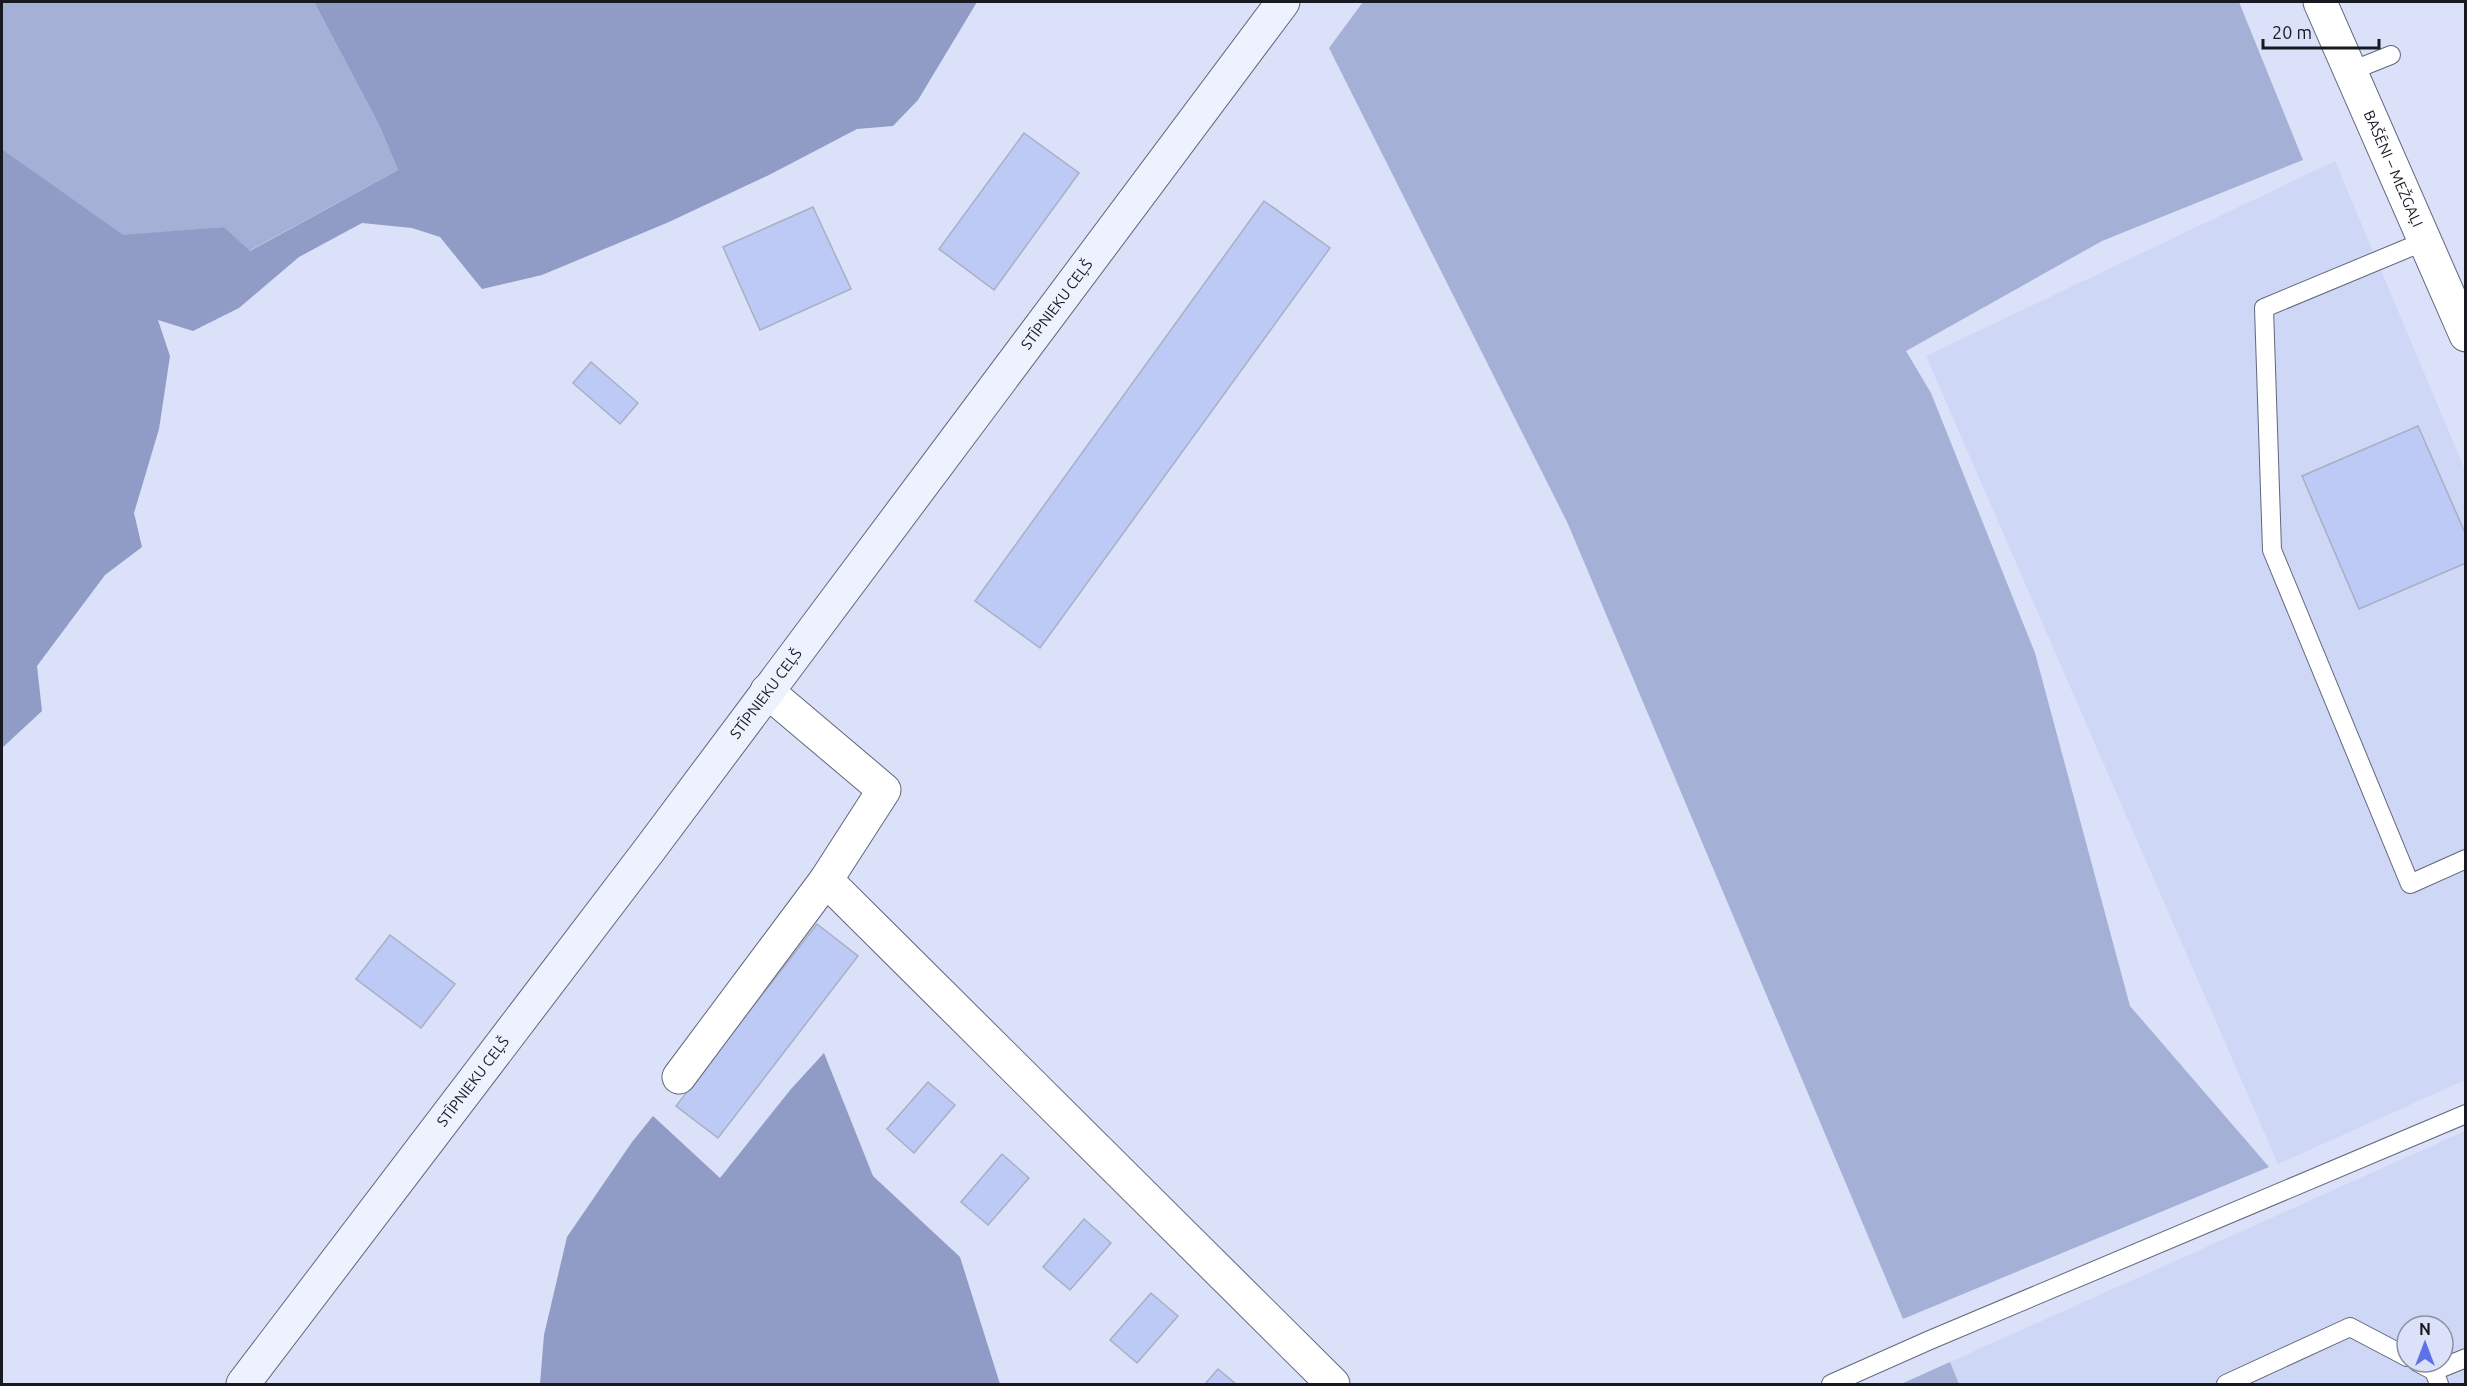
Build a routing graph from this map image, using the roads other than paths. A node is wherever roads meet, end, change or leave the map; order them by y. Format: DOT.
graph roads {
  1 [pos="1283,2"];
  2 [pos="2320,2"];
  3 [pos="2391,55"];
  4 [pos="2351,71"];
  5 [pos="2425,241"];
  6 [pos="2466,335"];
  7 [pos="767,692"];
  8 [pos="2466,859"];
  9 [pos="826,880"];
  10 [pos="679,1077"];
  11 [pos="2466,1114"];
  12 [pos="2395,1351"];
  13 [pos="2466,1358"];
  14 [pos="2436,1378"];
  15 [pos="243,1384"];
  16 [pos="1333,1384"];
  17 [pos="1831,1384"];
  18 [pos="2226,1384"];
  1 -- 7 [label="main road, STĪPNIEKU CEĻŠ"];
  2 -- 4 [label="street, BAŠĒNI – MEŽGAĻI"];
  3 -- 4 [label="lane"];
  4 -- 5 [label="street, BAŠĒNI – MEŽGAĻI"];
  5 -- 6 [label="street, BAŠĒNI – MEŽGAĻI"];
  5 -- 8 [label="lane"];
  7 -- 9 [label="street"];
  7 -- 15 [label="main road, STĪPNIEKU CEĻŠ"];
  9 -- 10 [label="street"];
  9 -- 16 [label="street"];
  11 -- 17 [label="lane"];
  12 -- 18 [label="lane"];
  13 -- 14 [label="lane"];
}
